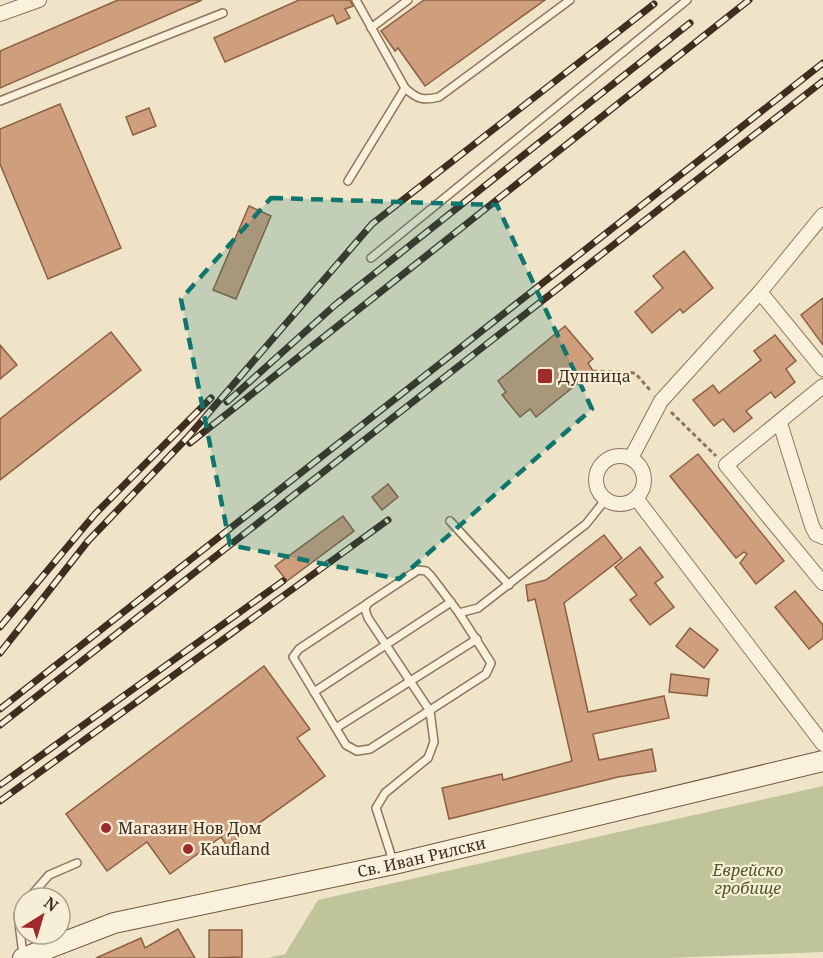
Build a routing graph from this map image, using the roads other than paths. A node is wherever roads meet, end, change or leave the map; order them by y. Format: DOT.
graph roads {
  1 [pos="39,0"];
  2 [pos="356,0"];
  3 [pos="408,0"];
  4 [pos="570,0"];
  5 [pos="687,0"];
  6 [pos="223,13"];
  7 [pos="0,14"];
  8 [pos="371,28"];
  9 [pos="405,87"];
  10 [pos="0,101"];
  11 [pos="348,181"];
  12 [pos="823,215"];
  13 [pos="371,258"];
  14 [pos="760,292"];
  15 [pos="823,369"];
  16 [pos="823,386"];
  17 [pos="780,423"];
  18 [pos="631,458"];
  19 [pos="636,498"];
  20 [pos="606,500"];
  21 [pos="450,521"];
  22 [pos="823,537"];
  23 [pos="823,583"];
  24 [pos="509,585"];
  25 [pos="450,602"];
  26 [pos="368,603"];
  27 [pos="459,613"];
  28 [pos="477,639"];
  29 [pos="386,644"];
  30 [pos="410,681"];
  31 [pos="314,692"];
  32 [pos="430,711"];
  33 [pos="336,728"];
  34 [pos="823,744"];
  35 [pos="823,761"];
  36 [pos="77,863"];
  37 [pos="394,864"];
  38 [pos="39,886"];
  39 [pos="23,958"];
  1 -- 7 [label="street"];
  2 -- 8 [label="lane"];
  3 -- 8 [label="lane"];
  4 -- 9 [label="lane"];
  5 -- 13 [label="lane"];
  6 -- 10 [label="lane"];
  8 -- 9 [label="lane"];
  9 -- 11 [label="lane"];
  12 -- 14 [label="street"];
  14 -- 15 [label="street"];
  14 -- 18 [label="street"];
  16 -- 17 [label="street"];
  17 -- 22 [label="street"];
  17 -- 23 [label="street"];
  18 -- 19 [label="street"];
  18 -- 20 [label="street"];
  19 -- 20 [label="street"];
  19 -- 34 [label="street"];
  20 -- 24 [label="lane"];
  21 -- 24 [label="lane"];
  24 -- 27 [label="lane"];
  25 -- 26 [label="lane"];
  25 -- 27 [label="lane"];
  25 -- 29 [label="lane"];
  26 -- 29 [label="lane"];
  26 -- 31 [label="lane"];
  27 -- 28 [label="lane"];
  28 -- 30 [label="lane"];
  28 -- 32 [label="lane"];
  29 -- 30 [label="lane"];
  29 -- 31 [label="lane"];
  30 -- 32 [label="lane"];
  30 -- 33 [label="lane"];
  31 -- 33 [label="lane"];
  32 -- 33 [label="lane"];
  32 -- 37 [label="lane"];
  35 -- 37 [label="street, Св. Иван Рилски"];
  36 -- 38 [label="lane"];
  37 -- 39 [label="street, Св. Иван Рилски"];
}
